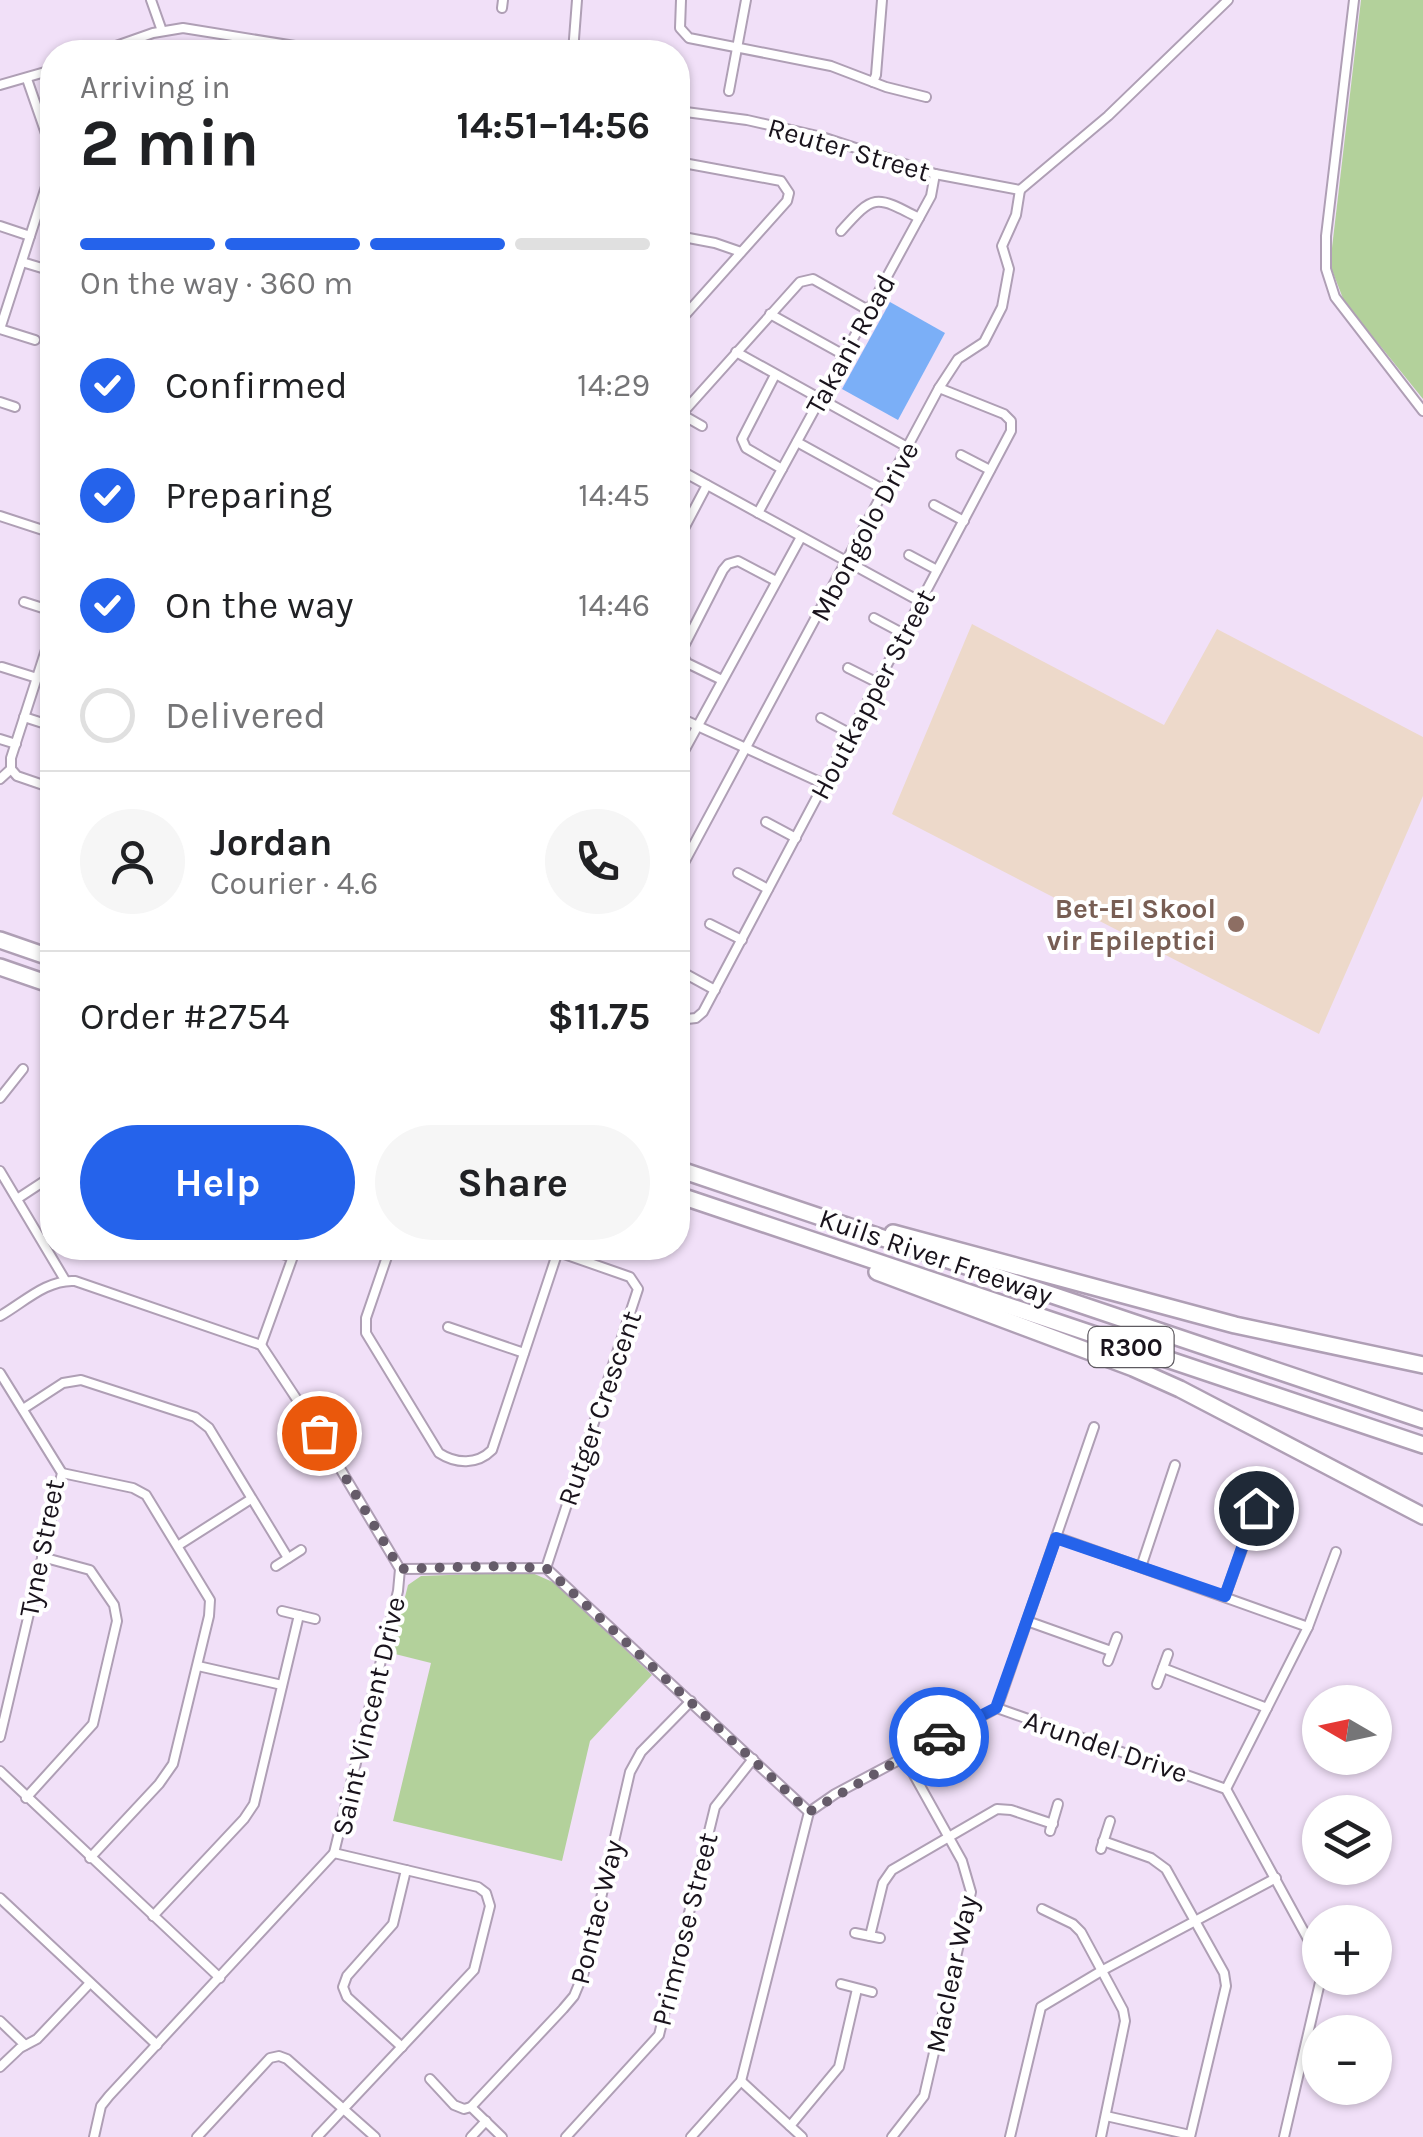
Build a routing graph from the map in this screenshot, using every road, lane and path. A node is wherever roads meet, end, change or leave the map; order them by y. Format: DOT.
graph roads {
  1 [pos="151,0"];
  2 [pos="577,0"];
  3 [pos="681,0"];
  4 [pos="746,0"];
  5 [pos="882,0"];
  6 [pos="1228,0"];
  7 [pos="1354,0"];
  8 [pos="162,31"];
  9 [pos="135,40"];
  10 [pos="256,40"];
  11 [pos="574,40"];
  12 [pos="737,48"];
  13 [pos="40,74"];
  14 [pos="27,79"];
  15 [pos="872,82"];
  16 [pos="0,85"];
  17 [pos="729,92"];
  18 [pos="926,96"];
  19 [pos="690,113"];
  20 [pos="40,116"];
  21 [pos="690,164"];
  22 [pos="935,174"];
  23 [pos="1020,190"];
  24 [pos="40,216"];
  25 [pos="919,218"];
  26 [pos="0,226"];
  27 [pos="841,232"];
  28 [pos="30,236"];
  29 [pos="690,238"];
  30 [pos="741,252"];
  31 [pos="22,262"];
  32 [pos="40,268"];
  33 [pos="4,302"];
  34 [pos="690,304"];
  35 [pos="868,310"];
  36 [pos="770,314"];
  37 [pos="35,340"];
  38 [pos="736,352"];
  39 [pos="844,355"];
  40 [pos="775,375"];
  41 [pos="939,388"];
  42 [pos="820,400"];
  43 [pos="0,402"];
  44 [pos="690,404"];
  45 [pos="15,407"];
  46 [pos="1423,411"];
  47 [pos="690,421"];
  48 [pos="702,426"];
  49 [pos="796,442"];
  50 [pos="910,448"];
  51 [pos="960,455"];
  52 [pos="782,469"];
  53 [pos="990,470"];
  54 [pos="690,476"];
  55 [pos="708,486"];
  56 [pos="886,491"];
  57 [pos="934,506"];
  58 [pos="758,513"];
  59 [pos="690,515"];
  60 [pos="0,516"];
  61 [pos="964,521"];
  62 [pos="40,529"];
  63 [pos="801,536"];
  64 [pos="909,555"];
  65 [pos="847,562"];
  66 [pos="938,570"];
  67 [pos="776,582"];
  68 [pos="24,602"];
  69 [pos="921,602"];
  70 [pos="40,607"];
  71 [pos="874,618"];
  72 [pos="690,634"];
  73 [pos="904,634"];
  74 [pos="690,664"];
  75 [pos="2,667"];
  76 [pos="40,668"];
  77 [pos="848,668"];
  78 [pos="37,678"];
  79 [pos="722,680"];
  80 [pos="878,684"];
  81 [pos="24,716"];
  82 [pos="821,718"];
  83 [pos="40,722"];
  84 [pos="690,723"];
  85 [pos="697,726"];
  86 [pos="851,734"];
  87 [pos="0,739"];
  88 [pos="690,739"];
  89 [pos="16,744"];
  90 [pos="746,748"];
  91 [pos="12,769"];
  92 [pos="0,780"];
  93 [pos="40,784"];
  94 [pos="824,784"];
  95 [pos="766,822"];
  96 [pos="796,838"];
  97 [pos="690,852"];
  98 [pos="738,873"];
  99 [pos="768,890"];
  100 [pos="710,924"];
  101 [pos="0,940"];
  102 [pos="742,940"];
  103 [pos="40,954"];
  104 [pos="0,967"];
  105 [pos="690,976"];
  106 [pos="40,981"];
  107 [pos="715,990"];
  108 [pos="690,1018"];
  109 [pos="24,1069"];
  110 [pos="0,1098"];
  111 [pos="0,1172"];
  112 [pos="690,1173"];
  113 [pos="40,1184"];
  114 [pos="17,1199"];
  115 [pos="690,1200"];
  116 [pos="850,1227"];
  117 [pos="40,1239"];
  118 [pos="840,1250"];
  119 [pos="52,1260"];
  120 [pos="291,1260"];
  121 [pos="386,1260"];
  122 [pos="555,1260"];
  123 [pos="584,1260"];
  124 [pos="64,1280"];
  125 [pos="0,1316"];
  126 [pos="448,1328"];
  127 [pos="261,1345"];
  128 [pos="524,1354"];
  129 [pos="1423,1365"];
  130 [pos="0,1373"];
  131 [pos="23,1409"];
  132 [pos="1423,1420"];
  133 [pos="1094,1428"];
  134 [pos="1423,1445"];
  135 [pos="1175,1466"];
  136 [pos="62,1473"];
  137 [pos="250,1499"];
  138 [pos="1256,1508"];
  139 [pos="1423,1516"];
  140 [pos="1056,1538"];
  141 [pos="179,1545"];
  142 [pos="301,1550"];
  143 [pos="1336,1552"];
  144 [pos="42,1557"];
  145 [pos="288,1558"];
  146 [pos="276,1566"];
  147 [pos="1141,1567"];
  148 [pos="546,1568"];
  149 [pos="400,1569"];
  150 [pos="1225,1596"];
  151 [pos="282,1611"];
  152 [pos="299,1615"];
  153 [pos="315,1619"];
  154 [pos="1026,1621"];
  155 [pos="1308,1627"];
  156 [pos="1117,1637"];
  157 [pos="1112,1651"];
  158 [pos="1168,1654"];
  159 [pos="1108,1661"];
  160 [pos="198,1666"];
  161 [pos="1163,1668"];
  162 [pos="1157,1684"];
  163 [pos="282,1685"];
  164 [pos="691,1701"];
  165 [pos="996,1708"];
  166 [pos="1266,1708"];
  167 [pos="0,1737"];
  168 [pos="904,1756"];
  169 [pos="753,1759"];
  170 [pos="0,1771"];
  171 [pos="8,1782"];
  172 [pos="1226,1788"];
  173 [pos="0,1791"];
  174 [pos="26,1798"];
  175 [pos="1058,1804"];
  176 [pos="809,1812"];
  177 [pos="1110,1821"];
  178 [pos="948,1837"];
  179 [pos="334,1852"];
  180 [pos="90,1858"];
  181 [pos="406,1870"];
  182 [pos="1276,1878"];
  183 [pos="0,1898"];
  184 [pos="1042,1909"];
  185 [pos="153,1916"];
  186 [pos="1196,1920"];
  187 [pos="1302,1927"];
  188 [pos="855,1932"];
  189 [pos="870,1936"];
  190 [pos="880,1938"];
  191 [pos="1103,1970"];
  192 [pos="220,1978"];
  193 [pos="90,1984"];
  194 [pos="841,1984"];
  195 [pos="857,1988"];
  196 [pos="872,1992"];
  197 [pos="1317,1995"];
  198 [pos="0,2021"];
  199 [pos="25,2045"];
  200 [pos="157,2045"];
  201 [pos="402,2047"];
  202 [pos="0,2066"];
  203 [pos="430,2079"];
  204 [pos="741,2081"];
  205 [pos="472,2107"];
  206 [pos="343,2110"];
  207 [pos="1106,2116"];
  208 [pos="486,2121"];
  209 [pos="790,2126"];
  210 [pos="372,2134"];
  211 [pos="1190,2136"];
  212 [pos="94,2137"];
  213 [pos="197,2137"];
  214 [pos="317,2137"];
  215 [pos="471,2137"];
  216 [pos="502,2137"];
  217 [pos="566,2137"];
  218 [pos="691,2137"];
  219 [pos="802,2137"];
  220 [pos="892,2137"];
  221 [pos="1010,2137"];
  222 [pos="1100,2137"];
  223 [pos="1284,2137"];
  1 -- 8 [label="street"];
  2 -- 11 [label="street"];
  3 -- 12 [label="street"];
  4 -- 12 [label="street"];
  5 -- 15 [label="street"];
  6 -- 23 [label="street"];
  7 -- 46 [label="street"];
  8 -- 9 [label="street"];
  8 -- 10 [label="street"];
  12 -- 15 [label="street"];
  12 -- 17 [label="street"];
  13 -- 14 [label="street"];
  14 -- 16 [label="street"];
  14 -- 20 [label="street"];
  15 -- 18 [label="street"];
  19 -- 22 [label="street, Reuter Street"];
  21 -- 30 [label="street"];
  22 -- 23 [label="street, Reuter Street"];
  22 -- 25 [label="street, Takani Road"];
  23 -- 41 [label="street, Mbongolo Drive"];
  24 -- 28 [label="street"];
  25 -- 27 [label="street"];
  25 -- 35 [label="street, Takani Road"];
  26 -- 28 [label="street"];
  28 -- 31 [label="street"];
  29 -- 30 [label="street"];
  30 -- 34 [label="street"];
  31 -- 32 [label="street"];
  31 -- 33 [label="street"];
  33 -- 37 [label="street"];
  35 -- 36 [label="street"];
  35 -- 39 [label="street, Takani Road"];
  36 -- 38 [label="street"];
  36 -- 39 [label="street"];
  38 -- 40 [label="street"];
  38 -- 44 [label="street"];
  39 -- 42 [label="street, Takani Road"];
  40 -- 42 [label="street"];
  40 -- 52 [label="street"];
  41 -- 50 [label="street, Mbongolo Drive"];
  41 -- 53 [label="street, Houtkapper Street"];
  42 -- 49 [label="street, Takani Road"];
  42 -- 50 [label="street"];
  43 -- 45 [label="street"];
  47 -- 48 [label="street"];
  49 -- 52 [label="street, Takani Road"];
  49 -- 56 [label="street"];
  50 -- 56 [label="street, Mbongolo Drive"];
  51 -- 53 [label="street"];
  52 -- 58 [label="street, Takani Road"];
  53 -- 61 [label="street, Houtkapper Street"];
  54 -- 55 [label="street"];
  55 -- 58 [label="street"];
  55 -- 59 [label="street"];
  56 -- 65 [label="street, Mbongolo Drive"];
  57 -- 61 [label="street"];
  58 -- 63 [label="street"];
  60 -- 62 [label="street"];
  61 -- 66 [label="street, Houtkapper Street"];
  63 -- 65 [label="street"];
  63 -- 67 [label="street"];
  64 -- 66 [label="street"];
  65 -- 69 [label="street"];
  65 -- 90 [label="street, Mbongolo Drive"];
  66 -- 69 [label="street, Houtkapper Street"];
  67 -- 72 [label="street"];
  67 -- 79 [label="street"];
  68 -- 70 [label="street"];
  69 -- 73 [label="street, Houtkapper Street"];
  71 -- 73 [label="street"];
  73 -- 80 [label="street, Houtkapper Street"];
  74 -- 79 [label="street"];
  75 -- 78 [label="street"];
  76 -- 78 [label="street"];
  77 -- 80 [label="street"];
  78 -- 81 [label="street"];
  79 -- 85 [label="street"];
  80 -- 86 [label="street, Houtkapper Street"];
  81 -- 83 [label="street"];
  81 -- 89 [label="street"];
  82 -- 86 [label="street"];
  84 -- 85 [label="street"];
  85 -- 88 [label="street"];
  85 -- 90 [label="street"];
  86 -- 94 [label="street, Houtkapper Street"];
  87 -- 89 [label="street"];
  89 -- 91 [label="street"];
  90 -- 94 [label="street"];
  90 -- 97 [label="street, Mbongolo Drive"];
  91 -- 92 [label="street"];
  91 -- 93 [label="street"];
  94 -- 96 [label="street, Houtkapper Street"];
  95 -- 96 [label="street"];
  96 -- 99 [label="street, Houtkapper Street"];
  98 -- 99 [label="street"];
  99 -- 102 [label="street, Houtkapper Street"];
  100 -- 102 [label="street"];
  101 -- 103 [label="highway"];
  102 -- 107 [label="street, Houtkapper Street"];
  104 -- 106 [label="highway"];
  105 -- 107 [label="street"];
  107 -- 108 [label="street, Houtkapper Street"];
  109 -- 110 [label="street"];
  111 -- 114 [label="street"];
  112 -- 116 [label="highway, Kuils River Freeway / R300"];
  113 -- 114 [label="street"];
  114 -- 117 [label="street"];
  115 -- 118 [label="highway, Kuils River Freeway / R300"];
  116 -- 129 [label="highway"];
  116 -- 132 [label="highway, Kuils River Freeway / R300"];
  118 -- 134 [label="highway, Kuils River Freeway / R300"];
  118 -- 139 [label="highway"];
  119 -- 124 [label="street"];
  120 -- 127 [label="street"];
  121 -- 128 [label="street"];
  122 -- 128 [label="street"];
  123 -- 148 [label="street, Rutger Crescent"];
  124 -- 125 [label="street"];
  124 -- 127 [label="street"];
  126 -- 128 [label="street"];
  127 -- 149 [label="street, Saint Vincent Drive"];
  130 -- 131 [label="street, Tyne Street"];
  131 -- 136 [label="street, Tyne Street"];
  131 -- 137 [label="street"];
  133 -- 140 [label="street"];
  135 -- 147 [label="street"];
  136 -- 141 [label="street"];
  136 -- 144 [label="street, Tyne Street"];
  137 -- 141 [label="street"];
  137 -- 145 [label="street"];
  138 -- 150 [label="street"];
  140 -- 147 [label="street"];
  140 -- 154 [label="street"];
  141 -- 160 [label="street"];
  142 -- 145 [label="street"];
  143 -- 155 [label="street"];
  144 -- 167 [label="street, Tyne Street"];
  144 -- 174 [label="street"];
  145 -- 146 [label="street"];
  147 -- 150 [label="street"];
  148 -- 149 [label="street"];
  148 -- 164 [label="street"];
  149 -- 179 [label="street, Saint Vincent Drive"];
  150 -- 155 [label="street"];
  151 -- 152 [label="street"];
  152 -- 153 [label="street"];
  152 -- 163 [label="street"];
  154 -- 157 [label="street"];
  154 -- 165 [label="street"];
  155 -- 166 [label="street"];
  156 -- 157 [label="street"];
  157 -- 159 [label="street"];
  158 -- 161 [label="street"];
  160 -- 163 [label="street"];
  160 -- 180 [label="street"];
  161 -- 162 [label="street"];
  161 -- 166 [label="street"];
  163 -- 185 [label="street"];
  164 -- 169 [label="street"];
  164 -- 205 [label="street, Pontac Way"];
  165 -- 168 [label="street, Arundel Drive"];
  165 -- 172 [label="street, Arundel Drive"];
  166 -- 172 [label="street"];
  168 -- 176 [label="street, Arundel Drive"];
  168 -- 178 [label="street, Maclear Way"];
  169 -- 176 [label="street"];
  169 -- 217 [label="street, Primrose Street"];
  170 -- 171 [label="street"];
  171 -- 173 [label="street"];
  171 -- 174 [label="street"];
  172 -- 182 [label="street"];
  174 -- 180 [label="street"];
  175 -- 178 [label="street"];
  176 -- 204 [label="street"];
  177 -- 186 [label="street"];
  178 -- 189 [label="street"];
  178 -- 220 [label="street, Maclear Way"];
  179 -- 181 [label="street"];
  179 -- 192 [label="street, Saint Vincent Drive"];
  180 -- 185 [label="street"];
  181 -- 201 [label="street"];
  181 -- 201 [label="street"];
  182 -- 186 [label="street"];
  182 -- 187 [label="street"];
  183 -- 193 [label="street"];
  184 -- 191 [label="street"];
  185 -- 192 [label="street"];
  186 -- 191 [label="street"];
  186 -- 211 [label="street"];
  188 -- 189 [label="street"];
  189 -- 190 [label="street"];
  191 -- 207 [label="street"];
  191 -- 221 [label="street"];
  192 -- 200 [label="street, Saint Vincent Drive"];
  193 -- 199 [label="street"];
  193 -- 200 [label="street"];
  194 -- 195 [label="street"];
  195 -- 196 [label="street"];
  195 -- 209 [label="street"];
  197 -- 223 [label="street"];
  198 -- 199 [label="street"];
  199 -- 202 [label="street"];
  200 -- 212 [label="street, Saint Vincent Drive"];
  201 -- 206 [label="street"];
  203 -- 205 [label="street"];
  204 -- 209 [label="street"];
  204 -- 218 [label="street"];
  205 -- 208 [label="street"];
  206 -- 210 [label="street"];
  206 -- 213 [label="street"];
  206 -- 214 [label="street"];
  207 -- 211 [label="street"];
  207 -- 222 [label="street"];
  208 -- 215 [label="street"];
  208 -- 216 [label="street"];
  209 -- 219 [label="street"];
}
